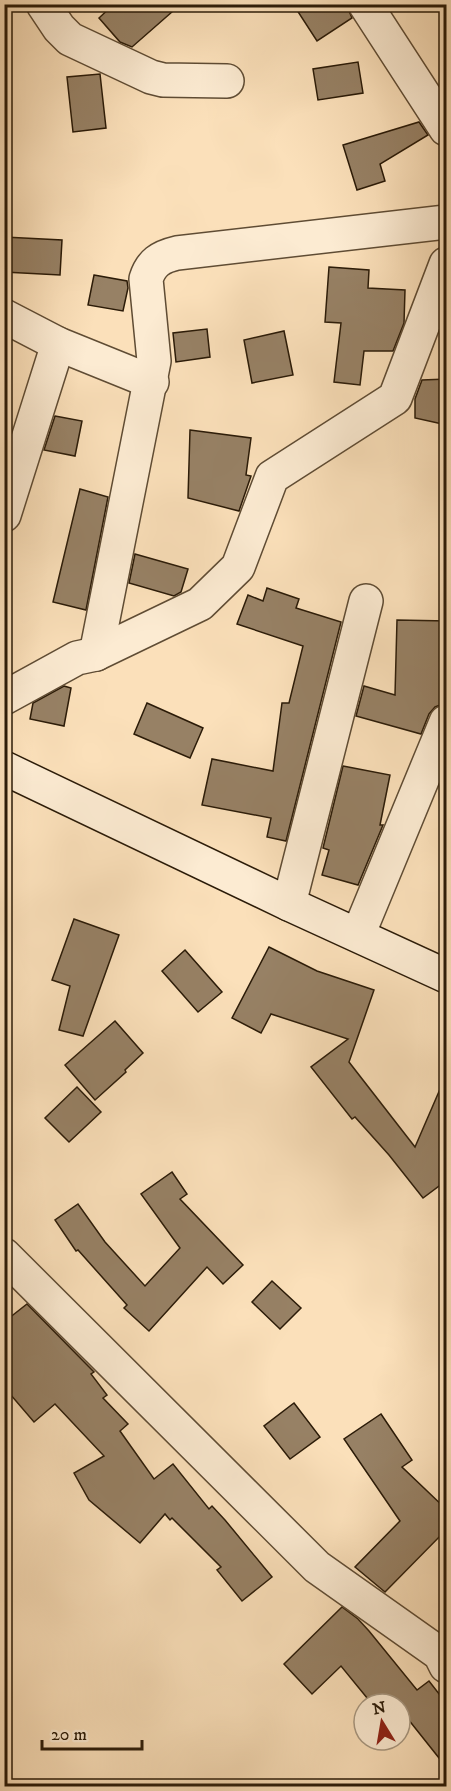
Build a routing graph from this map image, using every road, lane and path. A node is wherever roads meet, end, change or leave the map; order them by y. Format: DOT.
graph roads {
  1 [pos="43,4"];
  2 [pos="365,4"];
  3 [pos="227,81"];
  4 [pos="447,129"];
  5 [pos="447,222"];
  6 [pos="447,264"];
  7 [pos="4,316"];
  8 [pos="57,344"];
  9 [pos="152,382"];
  10 [pos="15,451"];
  11 [pos="4,516"];
  12 [pos="366,601"];
  13 [pos="96,654"];
  14 [pos="4,698"];
  15 [pos="447,722"];
  16 [pos="4,768"];
  17 [pos="289,904"];
  18 [pos="358,935"];
  19 [pos="447,976"];
  20 [pos="4,1256"];
  21 [pos="447,1666"];
  1 -- 3 [label="street"];
  2 -- 4 [label="street"];
  5 -- 9 [label="street"];
  6 -- 13 [label="street"];
  7 -- 8 [label="street"];
  8 -- 9 [label="street"];
  8 -- 10 [label="street"];
  9 -- 13 [label="street"];
  10 -- 11 [label="street"];
  12 -- 17 [label="street"];
  13 -- 14 [label="street"];
  15 -- 18 [label="street"];
  16 -- 17 [label="street"];
  17 -- 18 [label="street"];
  18 -- 19 [label="street"];
  20 -- 21 [label="street"];
}
